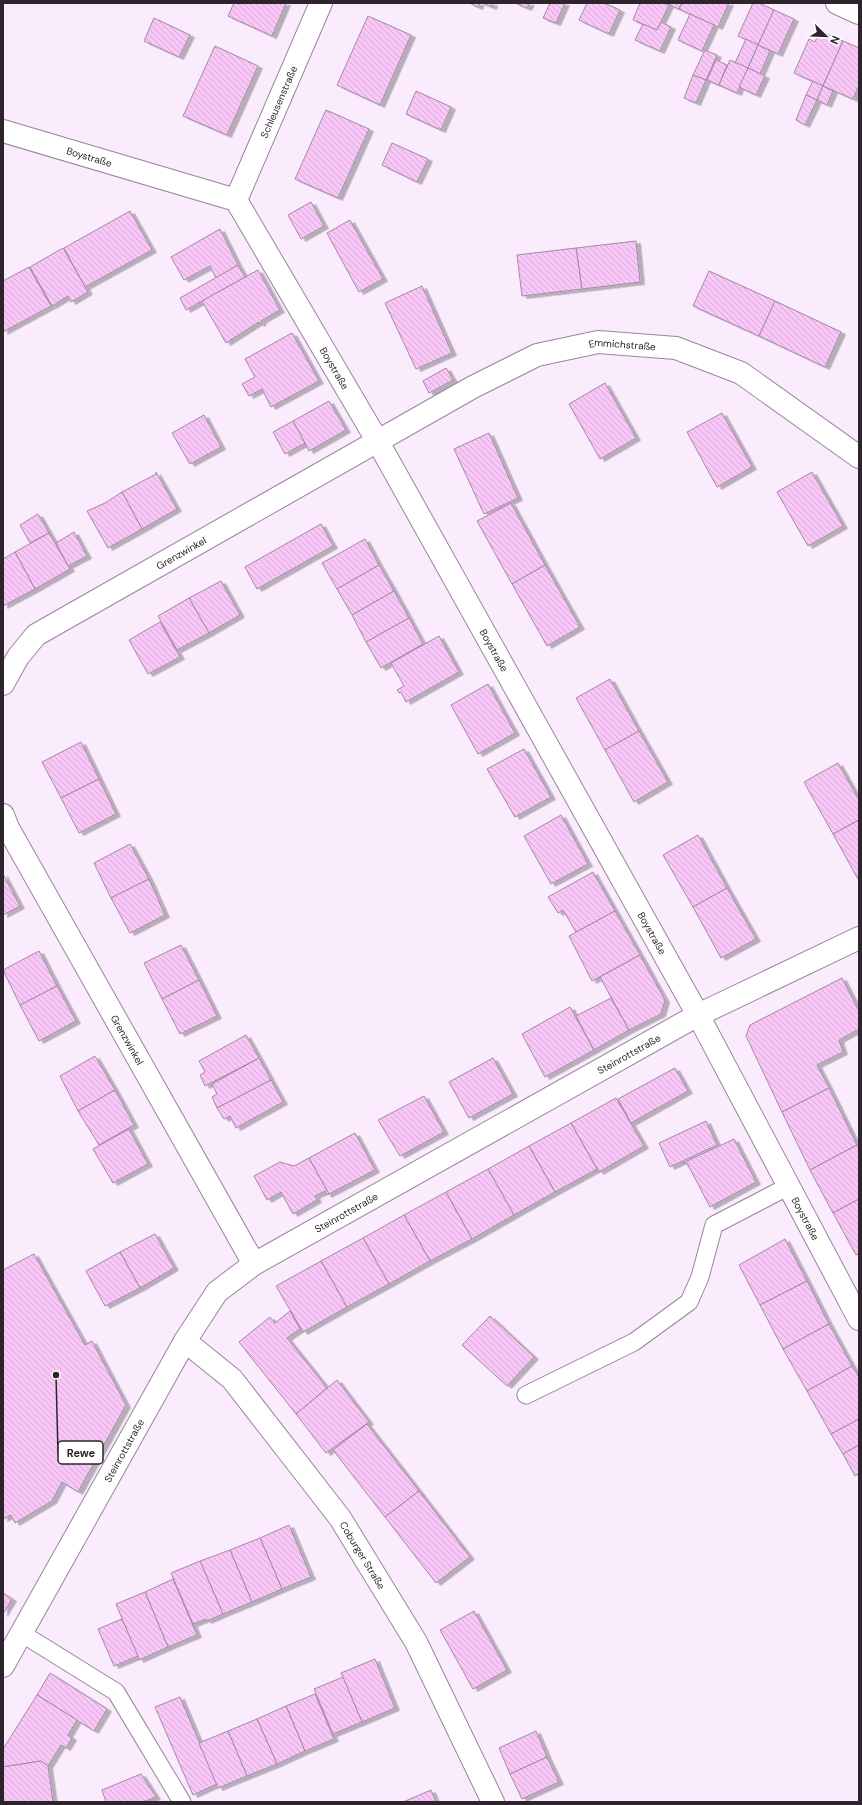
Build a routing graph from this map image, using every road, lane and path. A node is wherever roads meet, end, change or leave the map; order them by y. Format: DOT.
graph roads {
  1 [pos="321,3"];
  2 [pos="837,3"];
  3 [pos="859,13"];
  4 [pos="3,131"];
  5 [pos="236,200"];
  6 [pos="378,442"];
  7 [pos="859,457"];
  8 [pos="3,684"];
  9 [pos="3,815"];
  10 [pos="859,938"];
  11 [pos="698,1015"];
  12 [pos="788,1186"];
  13 [pos="254,1264"];
  14 [pos="859,1319"];
  15 [pos="185,1341"];
  16 [pos="526,1394"];
  17 [pos="22,1633"];
  18 [pos="3,1666"];
  19 [pos="182,1802"];
  20 [pos="493,1802"];
  1 -- 5 [label="street, Schleusenstraße"];
  2 -- 3 [label="street"];
  4 -- 5 [label="street, Boystraße"];
  5 -- 6 [label="street, Boystraße"];
  6 -- 7 [label="street, Emmichstraße"];
  6 -- 8 [label="street, Grenzwinkel"];
  6 -- 11 [label="street, Boystraße"];
  9 -- 13 [label="street, Grenzwinkel"];
  10 -- 11 [label="street, Steinrottstraße"];
  11 -- 12 [label="street, Boystraße"];
  11 -- 13 [label="street, Steinrottstraße"];
  12 -- 14 [label="street, Boystraße"];
  12 -- 16 [label="lane"];
  13 -- 15 [label="street, Steinrottstraße"];
  15 -- 17 [label="street, Steinrottstraße"];
  15 -- 20 [label="street, Coburger Straße"];
  17 -- 18 [label="street, Steinrottstraße"];
  17 -- 19 [label="lane"];
}
